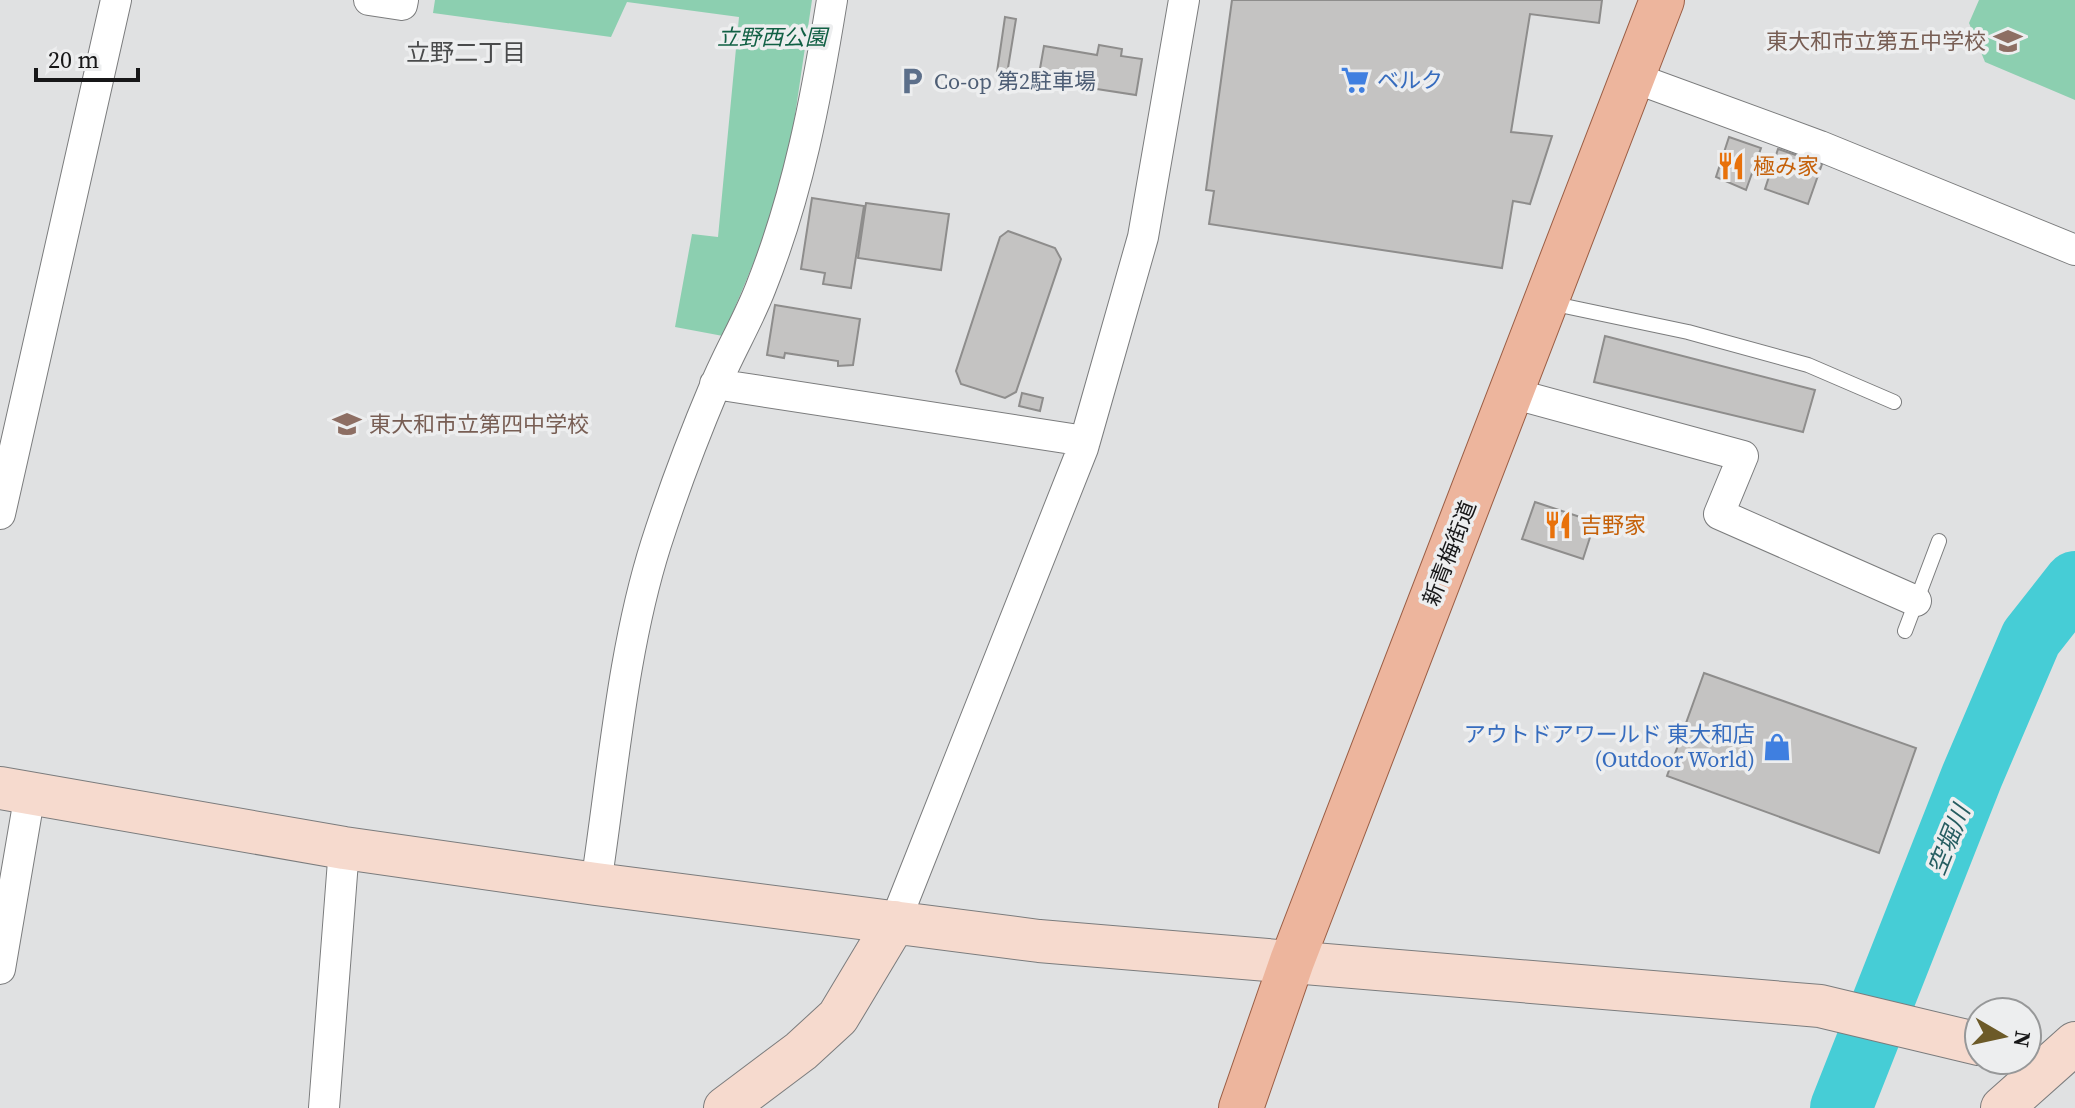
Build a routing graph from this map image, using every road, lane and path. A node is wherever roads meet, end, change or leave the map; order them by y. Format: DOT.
graph roads {
  1 [pos="116,0"];
  2 [pos="369,0"];
  3 [pos="403,0"];
  4 [pos="832,0"];
  5 [pos="1184,0"];
  6 [pos="1662,0"];
  7 [pos="1632,77"];
  8 [pos="2075,250"];
  9 [pos="1546,302"];
  10 [pos="715,384"];
  11 [pos="1511,393"];
  12 [pos="1894,402"];
  13 [pos="1085,441"];
  14 [pos="6,457"];
  15 [pos="0,514"];
  16 [pos="1939,541"];
  17 [pos="1916,601"];
  18 [pos="1905,631"];
  19 [pos="15,790"];
  20 [pos="344,848"];
  21 [pos="596,884"];
  22 [pos="895,922"];
  23 [pos="4,926"];
  24 [pos="1292,961"];
  25 [pos="0,969"];
  26 [pos="1963,1040"];
  27 [pos="2058,1059"];
  28 [pos="324,1108"];
  29 [pos="726,1108"];
  30 [pos="1241,1108"];
  31 [pos="2002,1108"];
  1 -- 14 [label="street"];
  2 -- 3 [label="street"];
  4 -- 10 [label="street"];
  5 -- 13 [label="street"];
  6 -- 7 [label="main road, 新青梅街道"];
  7 -- 8 [label="street"];
  7 -- 9 [label="main road, 新青梅街道"];
  9 -- 11 [label="main road, 新青梅街道"];
  9 -- 12 [label="lane"];
  10 -- 13 [label="street"];
  10 -- 21 [label="street"];
  11 -- 17 [label="street"];
  11 -- 24 [label="main road, 新青梅街道"];
  13 -- 22 [label="street"];
  14 -- 15 [label="street"];
  16 -- 17 [label="lane"];
  17 -- 18 [label="lane"];
  19 -- 20 [label="street"];
  19 -- 23 [label="street"];
  20 -- 21 [label="street"];
  20 -- 28 [label="street"];
  21 -- 22 [label="street"];
  22 -- 24 [label="street"];
  22 -- 29 [label="street"];
  23 -- 25 [label="street"];
  24 -- 26 [label="street"];
  24 -- 30 [label="main road, 新青梅街道"];
  27 -- 31 [label="street"];
}
